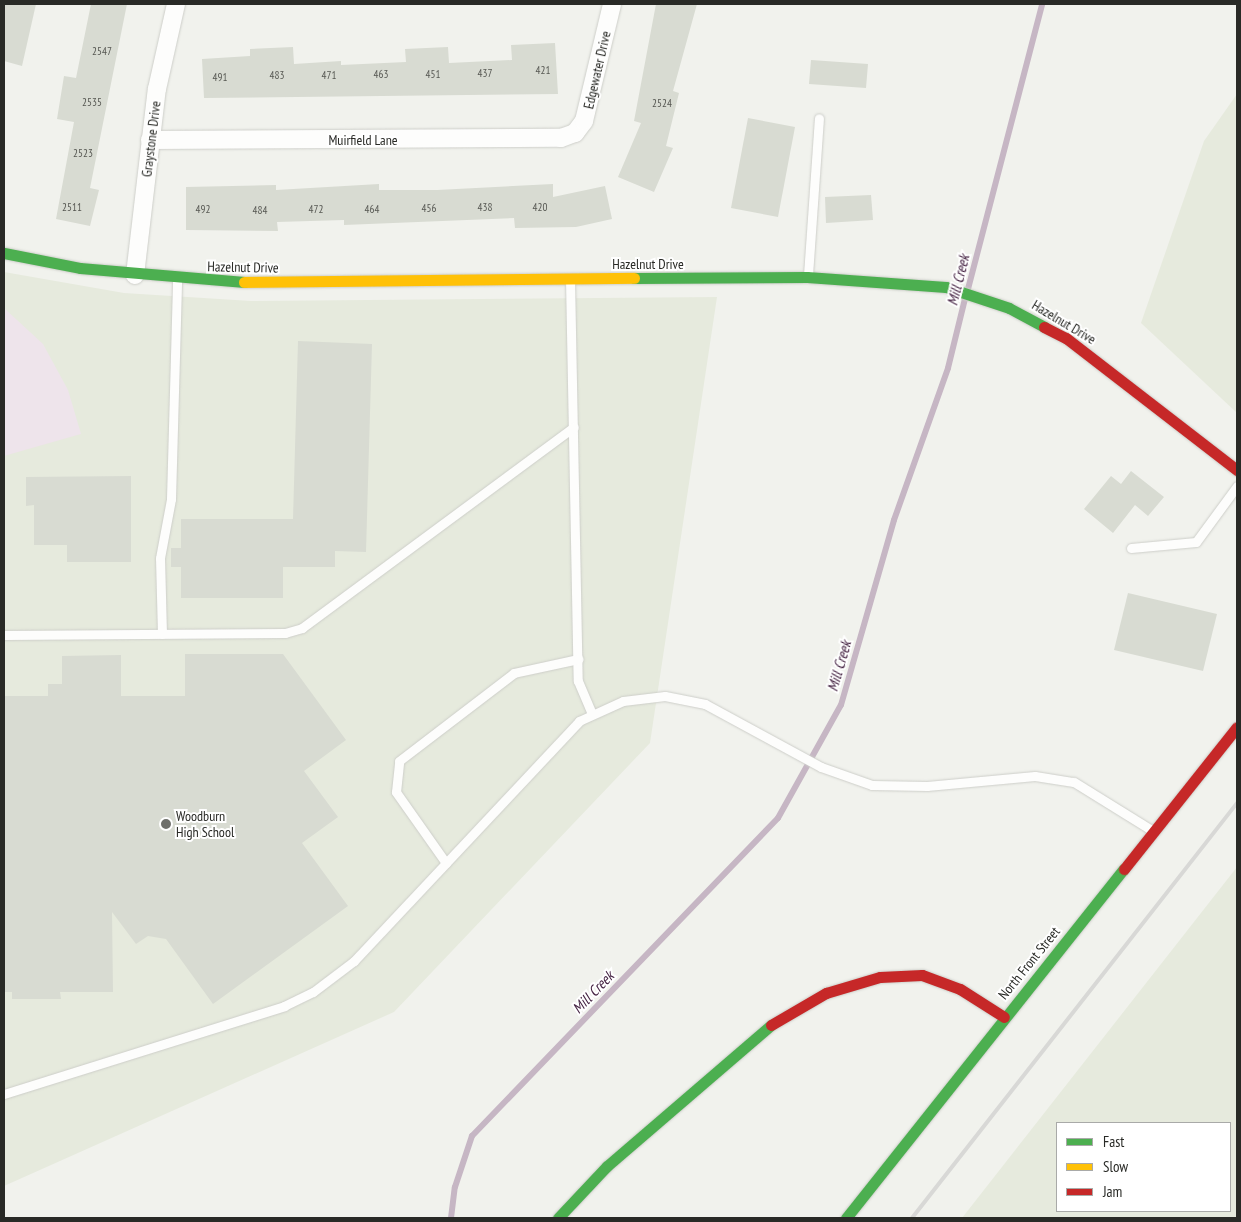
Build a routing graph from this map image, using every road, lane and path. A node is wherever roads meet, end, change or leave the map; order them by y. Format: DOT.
graph roads {
  1 [pos="176,4"];
  2 [pos="612,4"];
  3 [pos="818,118"];
  4 [pos="575,133"];
  5 [pos="150,140"];
  6 [pos="4,253"];
  7 [pos="135,275"];
  8 [pos="807,277"];
  9 [pos="177,279"];
  10 [pos="570,279"];
  11 [pos="574,426"];
  12 [pos="1237,470"];
  13 [pos="1237,486"];
  14 [pos="1131,548"];
  15 [pos="162,634"];
  16 [pos="4,635"];
  17 [pos="578,659"];
  18 [pos="591,712"];
  19 [pos="1237,727"];
  20 [pos="1154,832"];
  21 [pos="446,863"];
  22 [pos="1004,1017"];
  23 [pos="4,1094"];
  24 [pos="583,1189"];
  25 [pos="583,1208"];
  26 [pos="558,1218"];
  27 [pos="846,1218"];
  1 -- 5 [label="street, Graystone Drive"];
  2 -- 4 [label="street, Edgewater Drive"];
  3 -- 8 [label="lane"];
  4 -- 5 [label="street, Muirfield Lane"];
  5 -- 7 [label="street, Graystone Drive"];
  6 -- 7 [label="street, Hazelnut Drive"];
  7 -- 9 [label="street, Hazelnut Drive"];
  8 -- 10 [label="street, Hazelnut Drive"];
  8 -- 12 [label="street, Hazelnut Drive"];
  9 -- 10 [label="street, Hazelnut Drive"];
  9 -- 15 [label="lane"];
  10 -- 11 [label="lane"];
  11 -- 15 [label="lane"];
  11 -- 17 [label="lane"];
  13 -- 14 [label="lane"];
  15 -- 16 [label="lane"];
  17 -- 18 [label="lane"];
  17 -- 21 [label="lane"];
  18 -- 20 [label="lane"];
  18 -- 21 [label="lane"];
  19 -- 20 [label="street, North Front Street"];
  20 -- 22 [label="street, North Front Street"];
  21 -- 23 [label="lane"];
  22 -- 24 [label="street"];
  22 -- 27 [label="street, North Front Street"];
  24 -- 25 [label="street"];
  24 -- 26 [label="street"];
}
